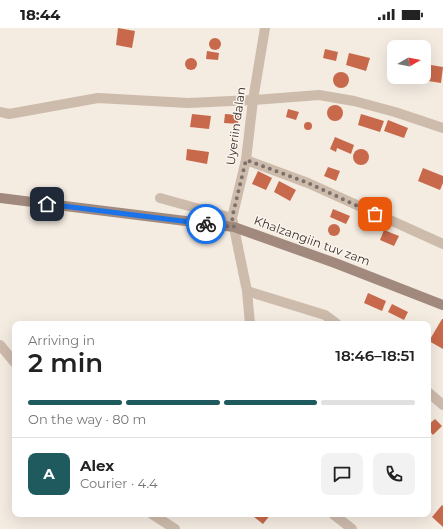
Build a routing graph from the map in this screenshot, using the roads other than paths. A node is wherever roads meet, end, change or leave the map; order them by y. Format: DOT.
graph roads {
  1 [pos="265,28"];
  2 [pos="253,100"];
  3 [pos="0,112"];
  4 [pos="443,128"];
  5 [pos="246,160"];
  6 [pos="0,198"];
  7 [pos="160,198"];
  8 [pos="233,223"];
  9 [pos="443,244"];
  10 [pos="247,291"];
  11 [pos="443,305"];
  12 [pos="250,321"];
  13 [pos="333,321"];
  14 [pos="0,345"];
  15 [pos="12,359"];
  16 [pos="431,395"];
  17 [pos="443,405"];
  18 [pos="157,517"];
  19 [pos="337,517"];
  20 [pos="175,529"];
  21 [pos="352,529"];
  1 -- 2 [label="street, Uyeriin dalan"];
  2 -- 3 [label="street"];
  2 -- 4 [label="street"];
  2 -- 5 [label="street, Uyeriin dalan"];
  5 -- 8 [label="street, Uyeriin dalan"];
  5 -- 9 [label="street"];
  6 -- 8 [label="street, Khalzangiin tuv zam"];
  7 -- 8 [label="street"];
  8 -- 10 [label="street"];
  8 -- 11 [label="street, Khalzangiin tuv zam"];
  10 -- 12 [label="street"];
  10 -- 13 [label="street"];
  14 -- 15 [label="street"];
  16 -- 17 [label="street"];
  18 -- 20 [label="street"];
  19 -- 21 [label="street"];
}
